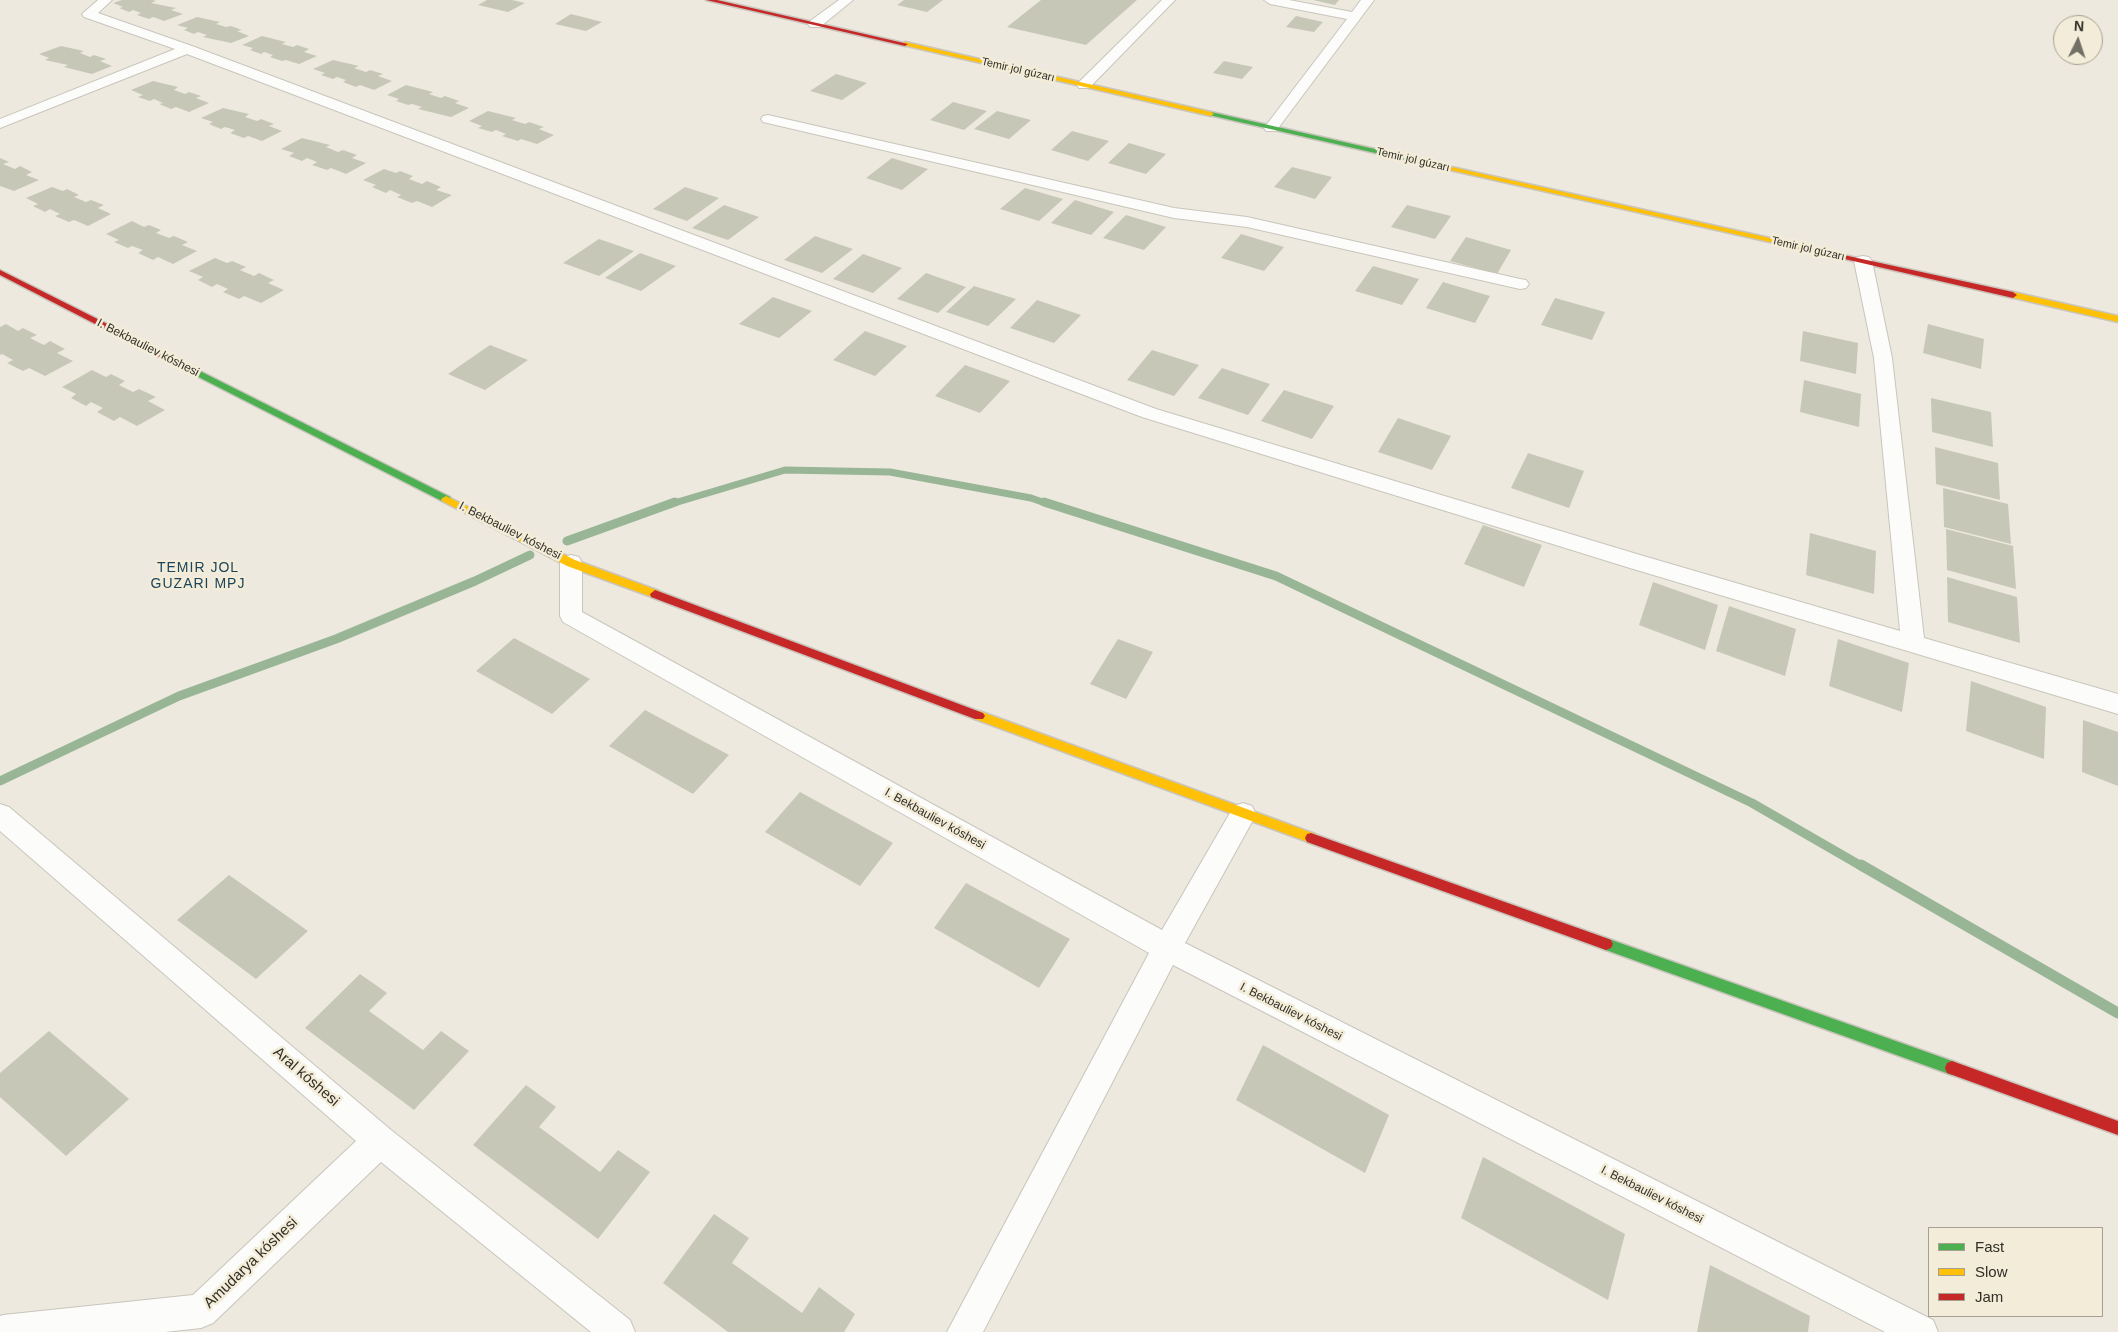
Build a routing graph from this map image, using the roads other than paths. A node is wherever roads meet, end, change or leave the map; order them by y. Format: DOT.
graph roads {
  1 [pos="106,0"];
  2 [pos="709,0"];
  3 [pos="847,0"];
  4 [pos="1169,0"];
  5 [pos="1270,0"];
  6 [pos="1368,0"];
  7 [pos="1356,17"];
  8 [pos="815,24"];
  9 [pos="187,50"];
  10 [pos="1084,85"];
  11 [pos="768,119"];
  12 [pos="0,124"];
  13 [pos="1271,128"];
  14 [pos="1863,262"];
  15 [pos="0,272"];
  16 [pos="1520,284"];
  17 [pos="2118,319"];
  18 [pos="572,563"];
  19 [pos="1913,644"];
  20 [pos="2118,704"];
  21 [pos="1,814"];
  22 [pos="1243,814"];
  23 [pos="1167,948"];
  24 [pos="2118,1128"];
  25 [pos="380,1141"];
  26 [pos="3,1332"];
  27 [pos="618,1332"];
  28 [pos="964,1332"];
  29 [pos="1921,1332"];
  1 -- 9 [label="street"];
  2 -- 8 [label="street, Temir jol gúzarı"];
  3 -- 8 [label="street"];
  4 -- 10 [label="street"];
  5 -- 7 [label="street"];
  6 -- 7 [label="street"];
  7 -- 13 [label="street"];
  8 -- 10 [label="street, Temir jol gúzarı"];
  9 -- 12 [label="street"];
  9 -- 19 [label="street"];
  10 -- 13 [label="street, Temir jol gúzarı"];
  11 -- 16 [label="street"];
  13 -- 14 [label="street, Temir jol gúzarı"];
  14 -- 17 [label="street, Temir jol gúzarı"];
  14 -- 19 [label="street"];
  15 -- 18 [label="street, I. Bekbauliev kóshesi"];
  18 -- 22 [label="street"];
  18 -- 23 [label="street, I. Bekbauliev kóshesi"];
  19 -- 20 [label="street"];
  21 -- 25 [label="street, Aral kóshesi"];
  22 -- 23 [label="street"];
  22 -- 24 [label="street"];
  23 -- 28 [label="street"];
  23 -- 29 [label="street, I. Bekbauliev kóshesi"];
  25 -- 26 [label="street, Amudarya kóshesi"];
  25 -- 27 [label="street, Aral kóshesi"];
}
